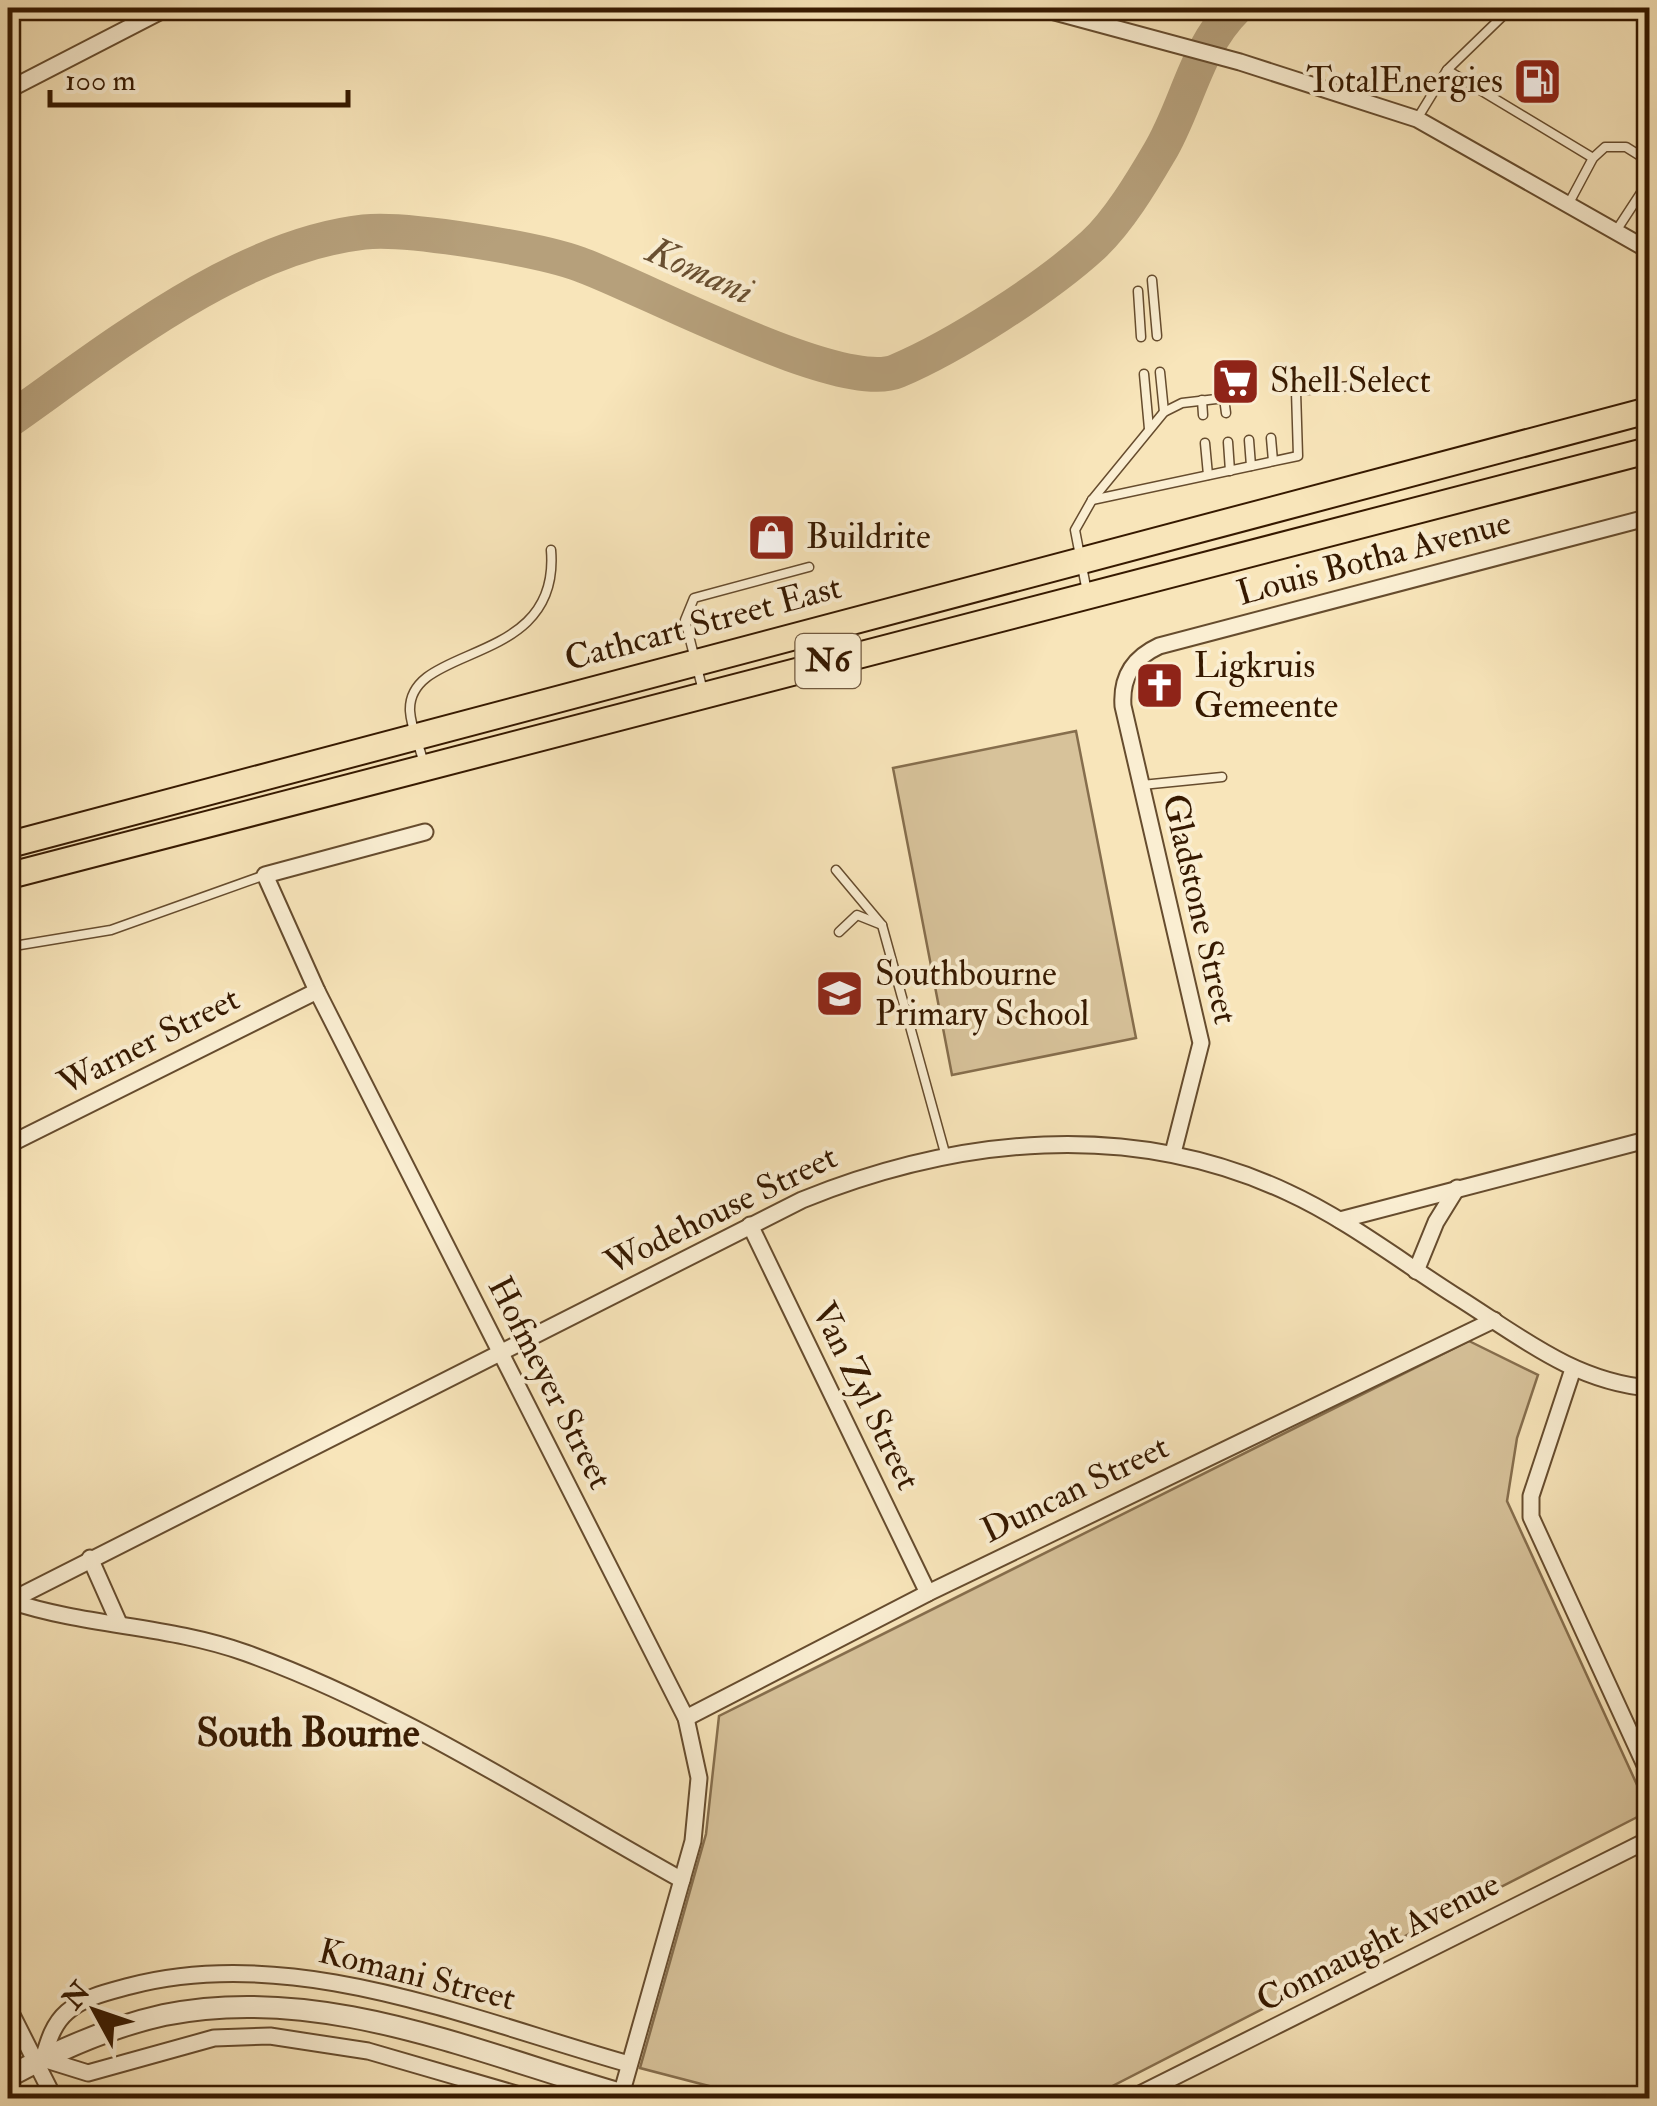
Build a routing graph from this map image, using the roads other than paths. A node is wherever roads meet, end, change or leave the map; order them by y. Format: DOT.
graph roads {
  1 [pos="167,8"];
  2 [pos="1040,8"];
  3 [pos="1511,8"];
  4 [pos="1448,70"];
  5 [pos="8,90"];
  6 [pos="1416,119"];
  7 [pos="1593,158"];
  8 [pos="1650,162"];
  9 [pos="1650,179"];
  10 [pos="1569,203"];
  11 [pos="1616,230"];
  12 [pos="1650,251"];
  13 [pos="1152,280"];
  14 [pos="1138,291"];
  15 [pos="1157,336"];
  16 [pos="1141,337"];
  17 [pos="1160,372"];
  18 [pos="1144,374"];
  19 [pos="1395,382"];
  20 [pos="1242,396"];
  21 [pos="1224,398"];
  22 [pos="1202,400"];
  23 [pos="1650,410"];
  24 [pos="1164,412"];
  25 [pos="1226,413"];
  26 [pos="1203,415"];
  27 [pos="1149,429"];
  28 [pos="1271,438"];
  29 [pos="1249,440"];
  30 [pos="1228,442"];
  31 [pos="1206,443"];
  32 [pos="1650,450"];
  33 [pos="1273,461"];
  34 [pos="1251,466"];
  35 [pos="1230,470"];
  36 [pos="1208,475"];
  37 [pos="1092,500"];
  38 [pos="1650,518"];
  39 [pos="551,550"];
  40 [pos="1079,560"];
  41 [pos="808,567"];
  42 [pos="1088,592"];
  43 [pos="696,661"];
  44 [pos="1126,678"];
  45 [pos="704,696"];
  46 [pos="417,736"];
  47 [pos="426,768"];
  48 [pos="1222,777"];
  49 [pos="1142,785"];
  50 [pos="425,832"];
  51 [pos="8,845"];
  52 [pos="836,870"];
  53 [pos="265,874"];
  54 [pos="8,876"];
  55 [pos="882,926"];
  56 [pos="838,932"];
  57 [pos="8,946"];
  58 [pos="317,991"];
  59 [pos="1650,1139"];
  60 [pos="8,1145"];
  61 [pos="945,1153"];
  62 [pos="1173,1153"];
  63 [pos="1457,1188"];
  64 [pos="1340,1220"];
  65 [pos="750,1225"];
  66 [pos="1416,1271"];
  67 [pos="1494,1320"];
  68 [pos="500,1353"];
  69 [pos="1573,1369"];
  70 [pos="1650,1388"];
  71 [pos="90,1558"];
  72 [pos="928,1593"];
  73 [pos="9,1601"];
  74 [pos="118,1621"];
  75 [pos="686,1718"];
  76 [pos="1650,1776"];
  77 [pos="1650,1839"];
  78 [pos="682,1880"];
  79 [pos="8,2007"];
  80 [pos="39,2060"];
  81 [pos="629,2064"];
  82 [pos="8,2078"];
  83 [pos="628,2096"];
  84 [pos="17,2098"];
  85 [pos="54,2098"];
  86 [pos="530,2098"];
  87 [pos="1132,2098"];
  1 -- 5 [label="street"];
  2 -- 6 [label="street"];
  3 -- 4 [label="lane"];
  4 -- 6 [label="lane"];
  4 -- 7 [label="lane"];
  6 -- 10 [label="street"];
  7 -- 8 [label="lane"];
  7 -- 10 [label="lane"];
  9 -- 11 [label="lane"];
  10 -- 11 [label="street"];
  11 -- 12 [label="street"];
  13 -- 15 [label="lane"];
  14 -- 16 [label="lane"];
  17 -- 24 [label="lane"];
  18 -- 27 [label="lane"];
  19 -- 33 [label="lane"];
  20 -- 21 [label="lane"];
  21 -- 22 [label="lane"];
  21 -- 25 [label="lane"];
  22 -- 24 [label="lane"];
  22 -- 26 [label="lane"];
  23 -- 40 [label="highway, Cathcart Street East / N6"];
  24 -- 27 [label="lane"];
  27 -- 37 [label="lane"];
  28 -- 33 [label="lane"];
  29 -- 34 [label="lane"];
  30 -- 35 [label="lane"];
  31 -- 36 [label="lane"];
  32 -- 42 [label="highway, Cathcart Street East / N6"];
  33 -- 34 [label="lane"];
  34 -- 35 [label="lane"];
  35 -- 36 [label="lane"];
  36 -- 37 [label="lane"];
  37 -- 40 [label="lane"];
  38 -- 44 [label="street, Louis Botha Avenue"];
  39 -- 46 [label="lane"];
  40 -- 42 [label="lane"];
  40 -- 43 [label="highway, Cathcart Street East / N6"];
  41 -- 43 [label="lane"];
  42 -- 45 [label="highway, Cathcart Street East / N6"];
  43 -- 45 [label="lane"];
  43 -- 46 [label="highway, Cathcart Street East / N6"];
  44 -- 49 [label="street, Gladstone Street"];
  45 -- 47 [label="highway, Cathcart Street East / N6"];
  46 -- 47 [label="lane"];
  46 -- 51 [label="highway, Cathcart Street East / N6"];
  47 -- 54 [label="highway, Cathcart Street East / N6"];
  48 -- 49 [label="lane"];
  49 -- 62 [label="street, Gladstone Street"];
  50 -- 53 [label="street"];
  52 -- 55 [label="lane"];
  53 -- 57 [label="lane"];
  53 -- 58 [label="street, Hofmeyer Street"];
  55 -- 56 [label="lane"];
  55 -- 61 [label="lane"];
  58 -- 60 [label="street, Warner Street"];
  58 -- 68 [label="street, Hofmeyer Street"];
  59 -- 63 [label="street"];
  61 -- 62 [label="street, Wodehouse Street"];
  61 -- 65 [label="street, Wodehouse Street"];
  62 -- 64 [label="street, Wodehouse Street"];
  63 -- 64 [label="street"];
  63 -- 66 [label="street"];
  64 -- 66 [label="street, Wodehouse Street"];
  65 -- 68 [label="street, Wodehouse Street"];
  65 -- 72 [label="street, Van Zyl Street"];
  66 -- 67 [label="street, Wodehouse Street"];
  67 -- 69 [label="street, Wodehouse Street"];
  67 -- 72 [label="street, Duncan Street"];
  68 -- 71 [label="street, Wodehouse Street"];
  68 -- 75 [label="street, Hofmeyer Street"];
  69 -- 70 [label="street, Wodehouse Street"];
  69 -- 76 [label="street"];
  71 -- 73 [label="street, Wodehouse Street"];
  71 -- 74 [label="street"];
  72 -- 75 [label="street, Duncan Street"];
  73 -- 74 [label="street"];
  74 -- 78 [label="street"];
  75 -- 78 [label="street, Hofmeyer Street"];
  77 -- 87 [label="street, Connaught Avenue"];
  78 -- 81 [label="street, Hofmeyer Street"];
  79 -- 80 [label="street"];
  80 -- 81 [label="street, Komani Street"];
  80 -- 82 [label="street, Komani Street"];
  80 -- 83 [label="street, Komani Street"];
  80 -- 85 [label="street"];
  80 -- 86 [label="street"];
  81 -- 83 [label="street, Hofmeyer Street"];
  82 -- 84 [label="street"];
}
